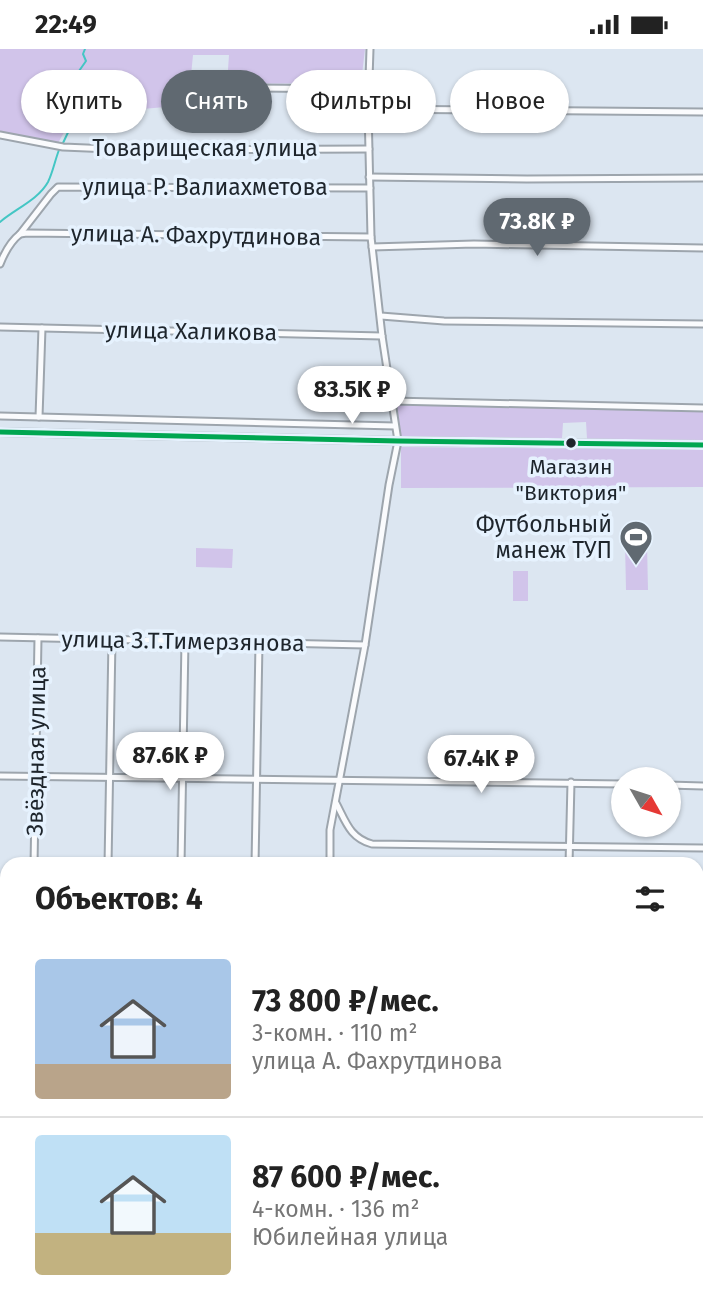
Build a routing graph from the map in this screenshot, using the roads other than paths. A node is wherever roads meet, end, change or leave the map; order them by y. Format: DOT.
graph roads {
  1 [pos="370,49"];
  2 [pos="369,70"];
  3 [pos="436,110"];
  4 [pos="703,112"];
  5 [pos="369,133"];
  6 [pos="0,135"];
  7 [pos="369,149"];
  8 [pos="369,177"];
  9 [pos="703,179"];
  10 [pos="370,188"];
  11 [pos="20,234"];
  12 [pos="371,237"];
  13 [pos="373,247"];
  14 [pos="703,248"];
  15 [pos="0,264"];
  16 [pos="381,316"];
  17 [pos="703,324"];
  18 [pos="0,327"];
  19 [pos="42,328"];
  20 [pos="382,335"];
  21 [pos="392,401"];
  22 [pos="703,408"];
  23 [pos="0,416"];
  24 [pos="40,417"];
  25 [pos="396,426"];
  26 [pos="0,432"];
  27 [pos="398,441"];
  28 [pos="703,445"];
  29 [pos="0,637"];
  30 [pos="37,638"];
  31 [pos="112,640"];
  32 [pos="185,641"];
  33 [pos="259,643"];
  34 [pos="365,645"];
  35 [pos="0,776"];
  36 [pos="36,778"];
  37 [pos="110,779"];
  38 [pos="183,779"];
  39 [pos="257,779"];
  40 [pos="340,780"];
  41 [pos="571,782"];
  42 [pos="611,784"];
  43 [pos="681,785"];
  44 [pos="703,786"];
  45 [pos="336,803"];
  46 [pos="570,846"];
  47 [pos="703,848"];
  48 [pos="34,857"];
  49 [pos="108,857"];
  50 [pos="181,857"];
  51 [pos="255,857"];
  52 [pos="330,857"];
  53 [pos="569,857"];
  1 -- 2 [label="street"];
  3 -- 4 [label="street"];
  5 -- 7 [label="street"];
  6 -- 7 [label="street, Товарищеская улица"];
  7 -- 8 [label="street"];
  8 -- 9 [label="street"];
  8 -- 10 [label="street"];
  10 -- 11 [label="street, улица Р. Валиахметова"];
  10 -- 12 [label="street"];
  11 -- 12 [label="street, улица А. Фахрутдинова"];
  11 -- 15 [label="street, улица Р. Валиахметова"];
  12 -- 13 [label="street"];
  13 -- 14 [label="street"];
  13 -- 16 [label="street"];
  16 -- 17 [label="street"];
  16 -- 20 [label="street"];
  18 -- 19 [label="street, улица Халикова"];
  19 -- 20 [label="street, улица Халикова"];
  19 -- 24 [label="street"];
  20 -- 21 [label="street"];
  21 -- 22 [label="street"];
  21 -- 25 [label="street"];
  23 -- 24 [label="street"];
  24 -- 25 [label="street"];
  25 -- 27 [label="street"];
  26 -- 27 [label="main road"];
  27 -- 28 [label="main road"];
  27 -- 34 [label="street"];
  29 -- 30 [label="street, улица З.Т.Тимерзянова"];
  30 -- 31 [label="street, улица З.Т.Тимерзянова"];
  30 -- 36 [label="street, Звёздная улица"];
  31 -- 32 [label="street, улица З.Т.Тимерзянова"];
  31 -- 37 [label="street"];
  32 -- 33 [label="street, улица З.Т.Тимерзянова"];
  32 -- 38 [label="street"];
  33 -- 34 [label="street, улица З.Т.Тимерзянова"];
  33 -- 39 [label="street"];
  34 -- 40 [label="street"];
  35 -- 36 [label="street"];
  36 -- 37 [label="street"];
  36 -- 48 [label="street, Звёздная улица"];
  37 -- 38 [label="street"];
  37 -- 49 [label="street"];
  38 -- 39 [label="street"];
  38 -- 50 [label="street"];
  39 -- 40 [label="street"];
  39 -- 51 [label="street"];
  40 -- 41 [label="street"];
  40 -- 45 [label="street"];
  41 -- 42 [label="street"];
  41 -- 46 [label="street"];
  43 -- 44 [label="street"];
  45 -- 46 [label="street"];
  45 -- 52 [label="street"];
  46 -- 47 [label="street"];
  46 -- 53 [label="street"];
}
